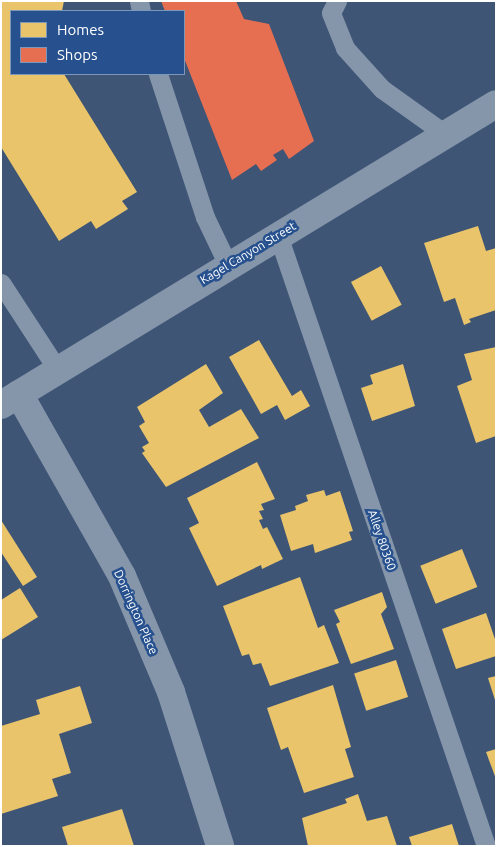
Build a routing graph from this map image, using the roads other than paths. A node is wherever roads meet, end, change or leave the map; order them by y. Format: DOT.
graph roads {
  1 [pos="337,1"];
  2 [pos="158,75"];
  3 [pos="496,104"];
  4 [pos="445,134"];
  5 [pos="278,235"];
  6 [pos="228,265"];
  7 [pos="1,283"];
  8 [pos="57,369"];
  9 [pos="10,399"];
  10 [pos="220,846"];
  11 [pos="486,846"];
  1 -- 4 [label="lane"];
  2 -- 6 [label="lane"];
  3 -- 4 [label="street, Kagel Canyon Street"];
  4 -- 5 [label="street, Kagel Canyon Street"];
  5 -- 6 [label="street, Kagel Canyon Street"];
  5 -- 11 [label="lane, Alley 80360"];
  6 -- 8 [label="street, Kagel Canyon Street"];
  7 -- 8 [label="lane"];
  8 -- 9 [label="street, Kagel Canyon Street"];
  9 -- 10 [label="street, Dorrington Place"];
}
